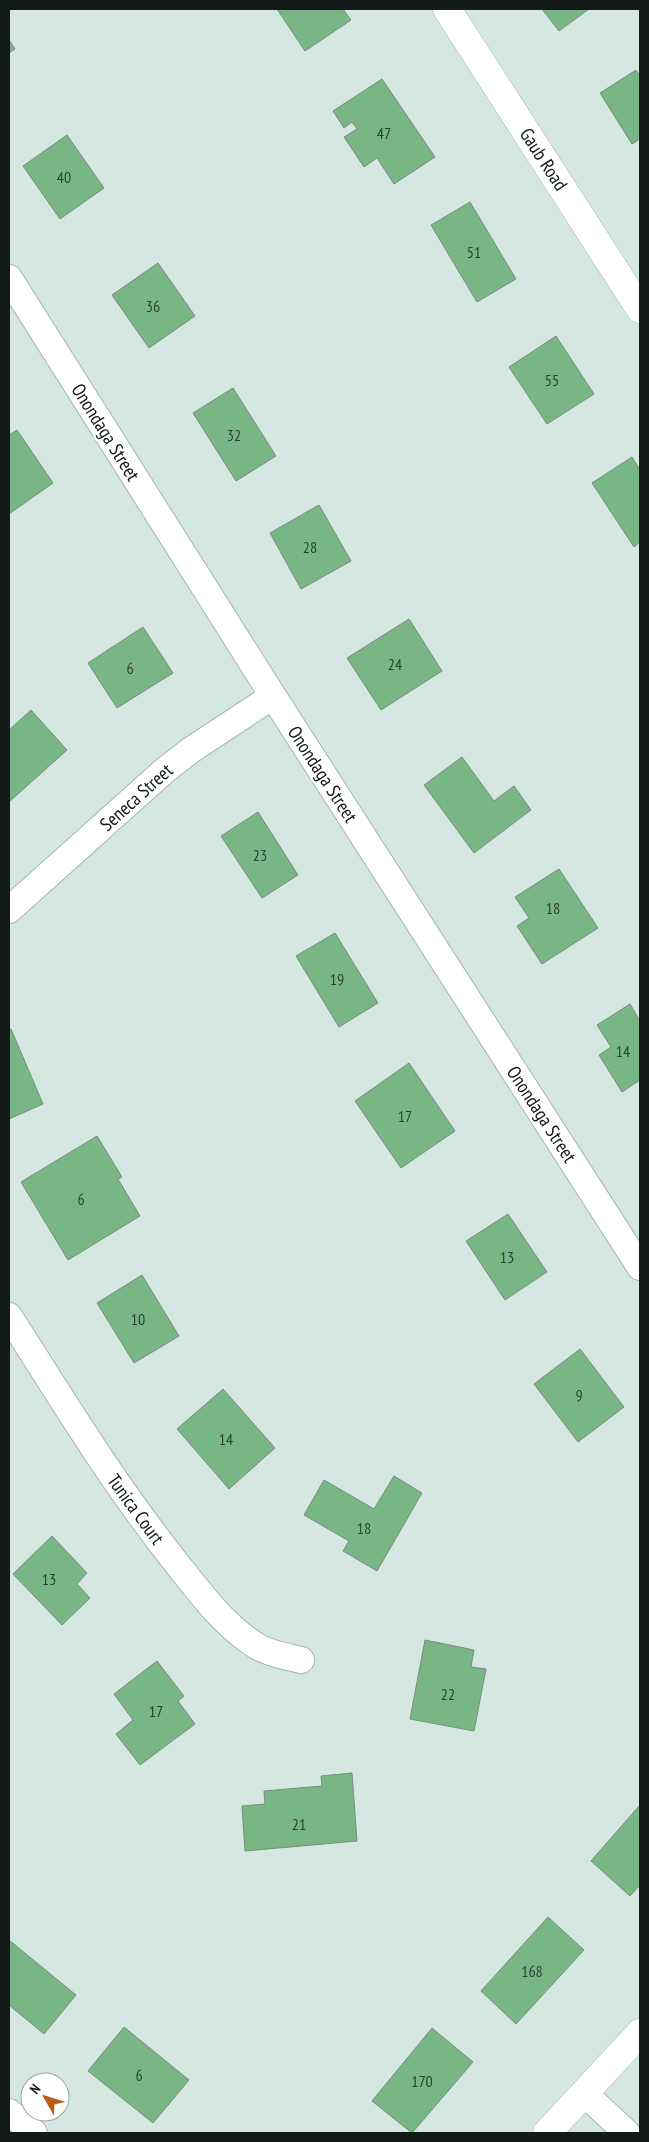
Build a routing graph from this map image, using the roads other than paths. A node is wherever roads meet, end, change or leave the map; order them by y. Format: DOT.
graph roads {
  1 [pos="447,9"];
  2 [pos="9,278"];
  3 [pos="640,309"];
  4 [pos="273,696"];
  5 [pos="9,910"];
  6 [pos="640,1267"];
  7 [pos="9,1316"];
  8 [pos="301,1660"];
  9 [pos="640,2033"];
  10 [pos="585,2094"];
  11 [pos="9,2112"];
  12 [pos="34,2133"];
  13 [pos="547,2133"];
  14 [pos="627,2133"];
  1 -- 3 [label="street, Gaub Road"];
  2 -- 4 [label="street, Onondaga Street"];
  4 -- 5 [label="street, Seneca Street"];
  4 -- 6 [label="street, Onondaga Street"];
  7 -- 8 [label="street, Tunica Court"];
  9 -- 10 [label="street"];
  10 -- 13 [label="street"];
  10 -- 14 [label="street"];
  11 -- 12 [label="street"];
}
